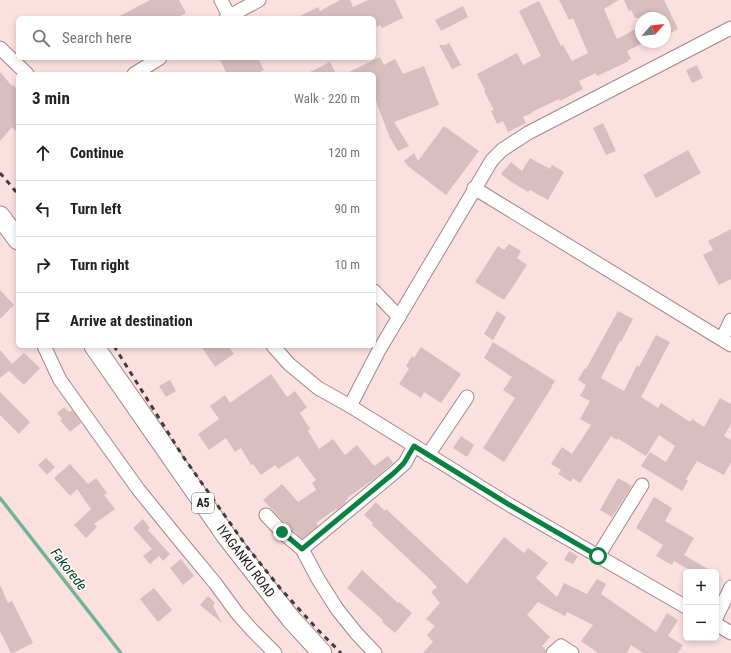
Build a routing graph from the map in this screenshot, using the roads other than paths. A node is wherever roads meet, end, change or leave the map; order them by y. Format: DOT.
graph roads {
  1 [pos="221,0"];
  2 [pos="259,0"];
  3 [pos="227,16"];
  4 [pos="229,16"];
  5 [pos="731,28"];
  6 [pos="0,48"];
  7 [pos="157,60"];
  8 [pos="24,72"];
  9 [pos="137,72"];
  10 [pos="474,188"];
  11 [pos="0,216"];
  12 [pos="16,237"];
  13 [pos="376,293"];
  14 [pos="398,317"];
  15 [pos="731,320"];
  16 [pos="727,342"];
  17 [pos="45,348"];
  18 [pos="95,348"];
  19 [pos="274,348"];
  20 [pos="467,397"];
  21 [pos="350,406"];
  22 [pos="414,446"];
  23 [pos="428,454"];
  24 [pos="642,485"];
  25 [pos="266,515"];
  26 [pos="302,549"];
  27 [pos="598,556"];
  28 [pos="731,587"];
  29 [pos="683,605"];
  30 [pos="719,612"];
  31 [pos="719,626"];
  32 [pos="731,633"];
  33 [pos="275,653"];
  34 [pos="322,653"];
  35 [pos="375,653"];
  36 [pos="553,653"];
  37 [pos="571,653"];
  1 -- 3 [label="street"];
  2 -- 4 [label="street"];
  5 -- 10 [label="street"];
  6 -- 8 [label="street"];
  7 -- 9 [label="street"];
  10 -- 14 [label="street"];
  10 -- 16 [label="street"];
  11 -- 12 [label="highway"];
  13 -- 14 [label="street"];
  14 -- 21 [label="street"];
  15 -- 16 [label="street"];
  17 -- 33 [label="street"];
  18 -- 34 [label="highway, IYAGANKU ROAD / A5"];
  19 -- 21 [label="street"];
  20 -- 23 [label="street"];
  21 -- 22 [label="street"];
  22 -- 23 [label="street"];
  22 -- 26 [label="street"];
  23 -- 27 [label="street"];
  24 -- 27 [label="street"];
  25 -- 26 [label="street"];
  26 -- 35 [label="street"];
  27 -- 29 [label="street"];
  28 -- 30 [label="street"];
  31 -- 32 [label="street"];
  36 -- 37 [label="street"];
}
